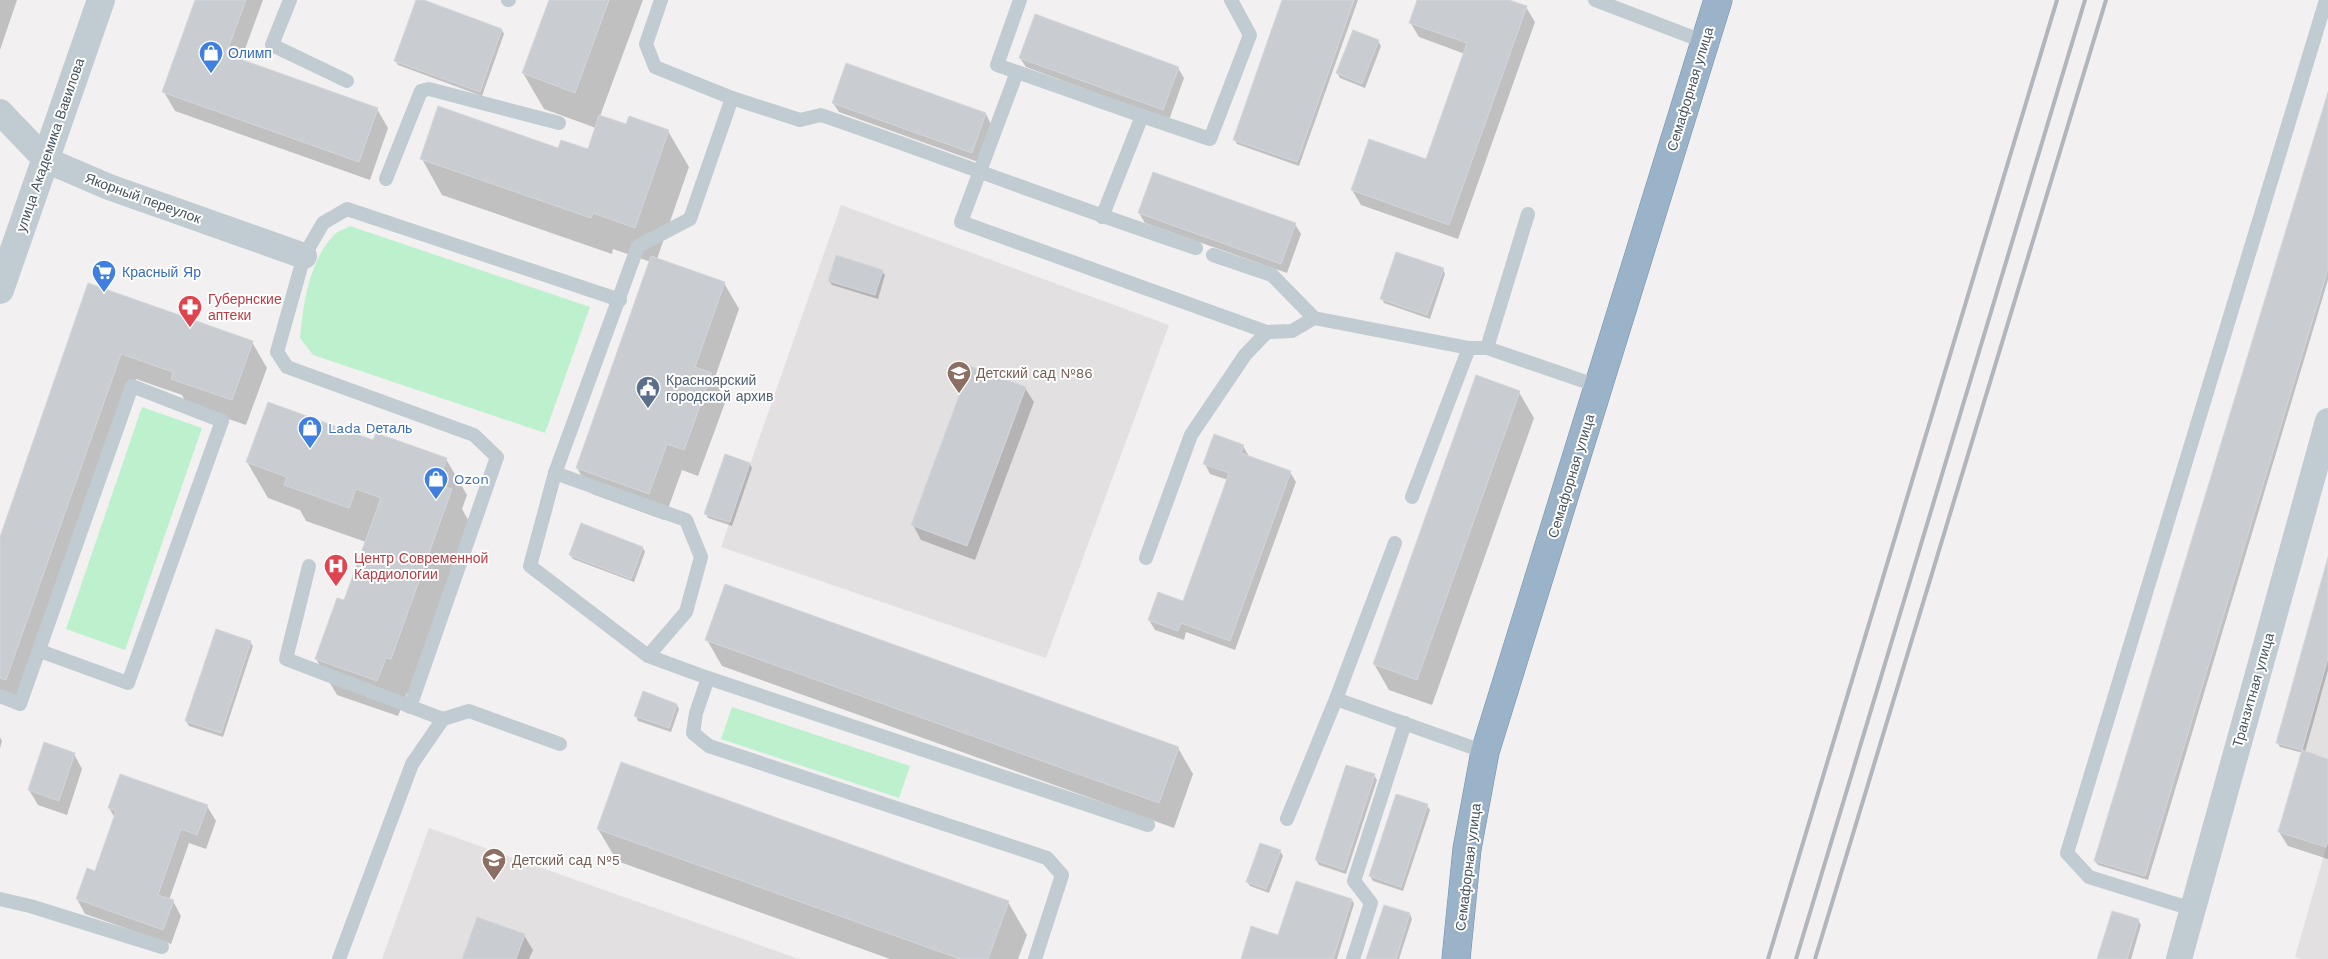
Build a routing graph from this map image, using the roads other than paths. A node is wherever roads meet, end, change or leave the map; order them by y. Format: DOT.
graph roads {
  1 [pos="100,0"];
  2 [pos="290,0"];
  3 [pos="661,0"];
  4 [pos="1020,0"];
  5 [pos="1231,0"];
  6 [pos="1595,0"];
  7 [pos="1718,0"];
  8 [pos="2326,0"];
  9 [pos="1705,42"];
  10 [pos="1017,72"];
  11 [pos="347,81"];
  12 [pos="732,98"];
  13 [pos="0,112"];
  14 [pos="1142,116"];
  15 [pos="558,123"];
  16 [pos="46,160"];
  17 [pos="980,170"];
  18 [pos="386,179"];
  19 [pos="1528,214"];
  20 [pos="1102,216"];
  21 [pos="1196,248"];
  22 [pos="1213,255"];
  23 [pos="304,256"];
  24 [pos="0,290"];
  25 [pos="620,300"];
  26 [pos="1314,318"];
  27 [pos="1267,332"];
  28 [pos="1469,348"];
  29 [pos="1487,348"];
  30 [pos="1598,386"];
  31 [pos="2328,422"];
  32 [pos="555,473"];
  33 [pos="1412,497"];
  34 [pos="1395,543"];
  35 [pos="1146,558"];
  36 [pos="309,566"];
  37 [pos="40,651"];
  38 [pos="648,656"];
  39 [pos="708,678"];
  40 [pos="0,696"];
  41 [pos="1336,699"];
  42 [pos="410,707"];
  43 [pos="443,718"];
  44 [pos="1405,724"];
  45 [pos="560,744"];
  46 [pos="1485,752"];
  47 [pos="1287,819"];
  48 [pos="1148,824"];
  49 [pos="0,899"];
  50 [pos="2192,909"];
  51 [pos="162,947"];
  52 [pos="339,959"];
  53 [pos="1034,959"];
  54 [pos="1353,959"];
  55 [pos="1456,959"];
  56 [pos="2179,959"];
  1 -- 16 [label="street, улица Академика Вавилова"];
  2 -- 11 [label="lane"];
  3 -- 12 [label="lane"];
  4 -- 10 [label="lane"];
  5 -- 14 [label="lane"];
  6 -- 9 [label="lane"];
  7 -- 9 [label="highway, Семафорная улица"];
  8 -- 50 [label="lane"];
  9 -- 30 [label="highway, Семафорная улица"];
  10 -- 14 [label="lane"];
  10 -- 17 [label="lane"];
  12 -- 17 [label="lane"];
  12 -- 25 [label="lane"];
  13 -- 16 [label="street, Якорный переулок"];
  14 -- 20 [label="lane"];
  15 -- 18 [label="lane"];
  16 -- 23 [label="street, Якорный переулок"];
  16 -- 24 [label="street, улица Академика Вавилова"];
  17 -- 20 [label="lane"];
  17 -- 27 [label="lane"];
  19 -- 29 [label="lane"];
  20 -- 21 [label="lane"];
  22 -- 26 [label="lane"];
  23 -- 25 [label="lane"];
  23 -- 42 [label="lane"];
  25 -- 32 [label="lane"];
  26 -- 27 [label="lane"];
  26 -- 28 [label="lane"];
  27 -- 35 [label="lane"];
  28 -- 29 [label="lane"];
  28 -- 33 [label="lane"];
  29 -- 30 [label="lane"];
  30 -- 46 [label="highway, Семафорная улица"];
  31 -- 50 [label="street, Транзитная улица"];
  32 -- 38 [label="lane"];
  32 -- 38 [label="lane"];
  34 -- 41 [label="lane"];
  36 -- 42 [label="lane"];
  37 -- 37 [label="lane"];
  37 -- 40 [label="lane"];
  38 -- 39 [label="lane"];
  39 -- 48 [label="lane"];
  39 -- 53 [label="lane"];
  41 -- 44 [label="lane"];
  41 -- 47 [label="lane"];
  42 -- 43 [label="lane"];
  43 -- 45 [label="lane"];
  43 -- 52 [label="lane"];
  44 -- 46 [label="lane"];
  44 -- 54 [label="lane"];
  46 -- 55 [label="highway, Семафорная улица"];
  49 -- 51 [label="lane"];
  50 -- 56 [label="street, Транзитная улица"];
}
